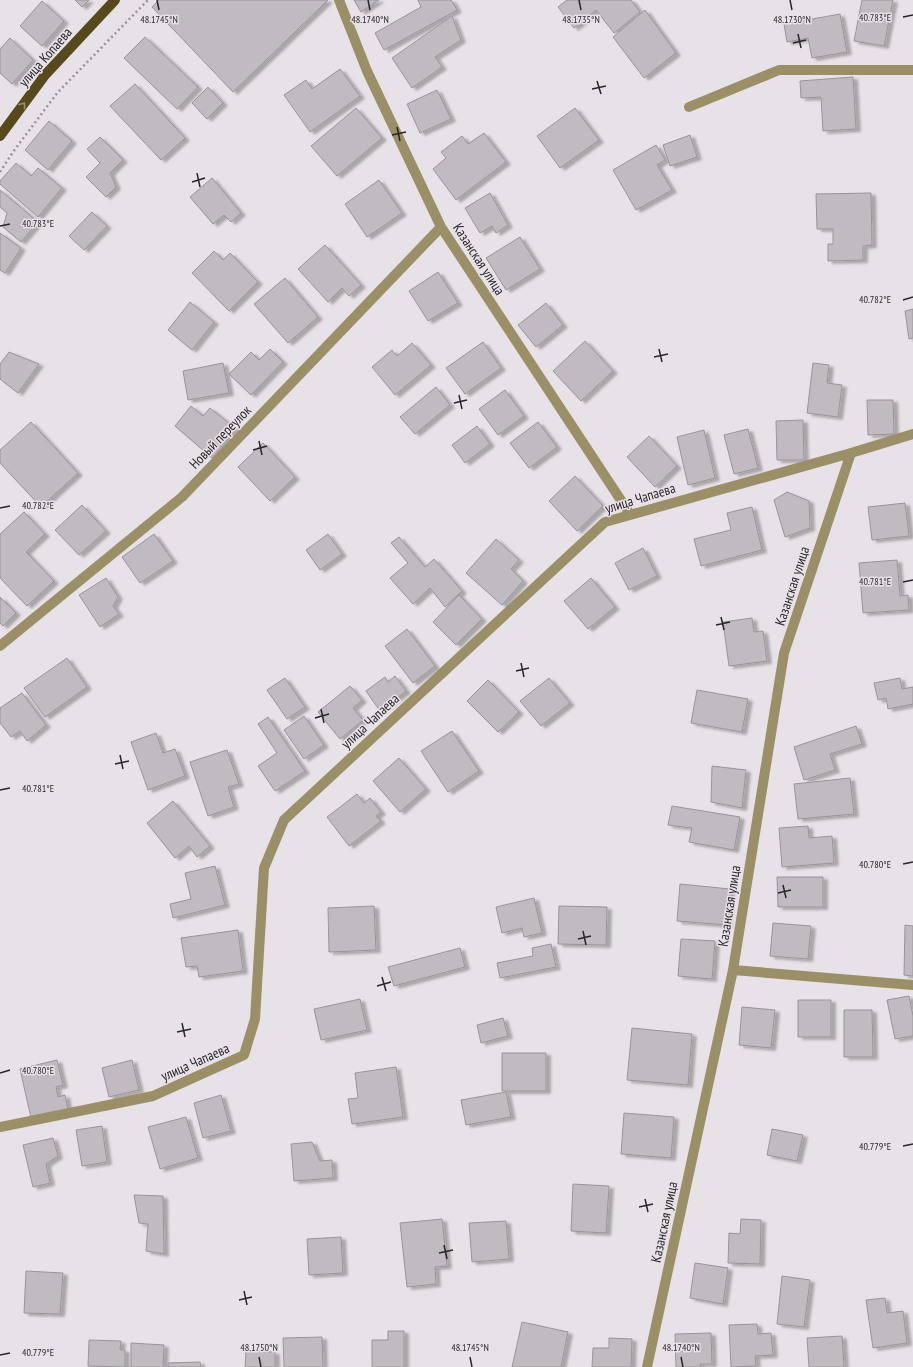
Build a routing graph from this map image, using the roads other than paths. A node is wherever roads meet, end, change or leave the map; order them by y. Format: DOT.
graph roads {
  1 [pos="115,0"];
  2 [pos="339,0"];
  3 [pos="913,70"];
  4 [pos="689,106"];
  5 [pos="0,136"];
  6 [pos="441,227"];
  7 [pos="913,434"];
  8 [pos="851,453"];
  9 [pos="630,514"];
  10 [pos="0,646"];
  11 [pos="733,970"];
  12 [pos="913,985"];
  13 [pos="0,1128"];
  14 [pos="647,1367"];
  5 -- 1 [label="main road, улица Копаева, one-way"];
  2 -- 6 [label="street, Казанская улица"];
  3 -- 4 [label="street"];
  6 -- 9 [label="street, Казанская улица"];
  6 -- 10 [label="street, Новый переулок"];
  7 -- 8 [label="street, улица Чапаева"];
  8 -- 9 [label="street, улица Чапаева"];
  8 -- 11 [label="street, Казанская улица"];
  9 -- 13 [label="street, улица Чапаева"];
  11 -- 12 [label="street"];
  11 -- 14 [label="street, Казанская улица"];
}
